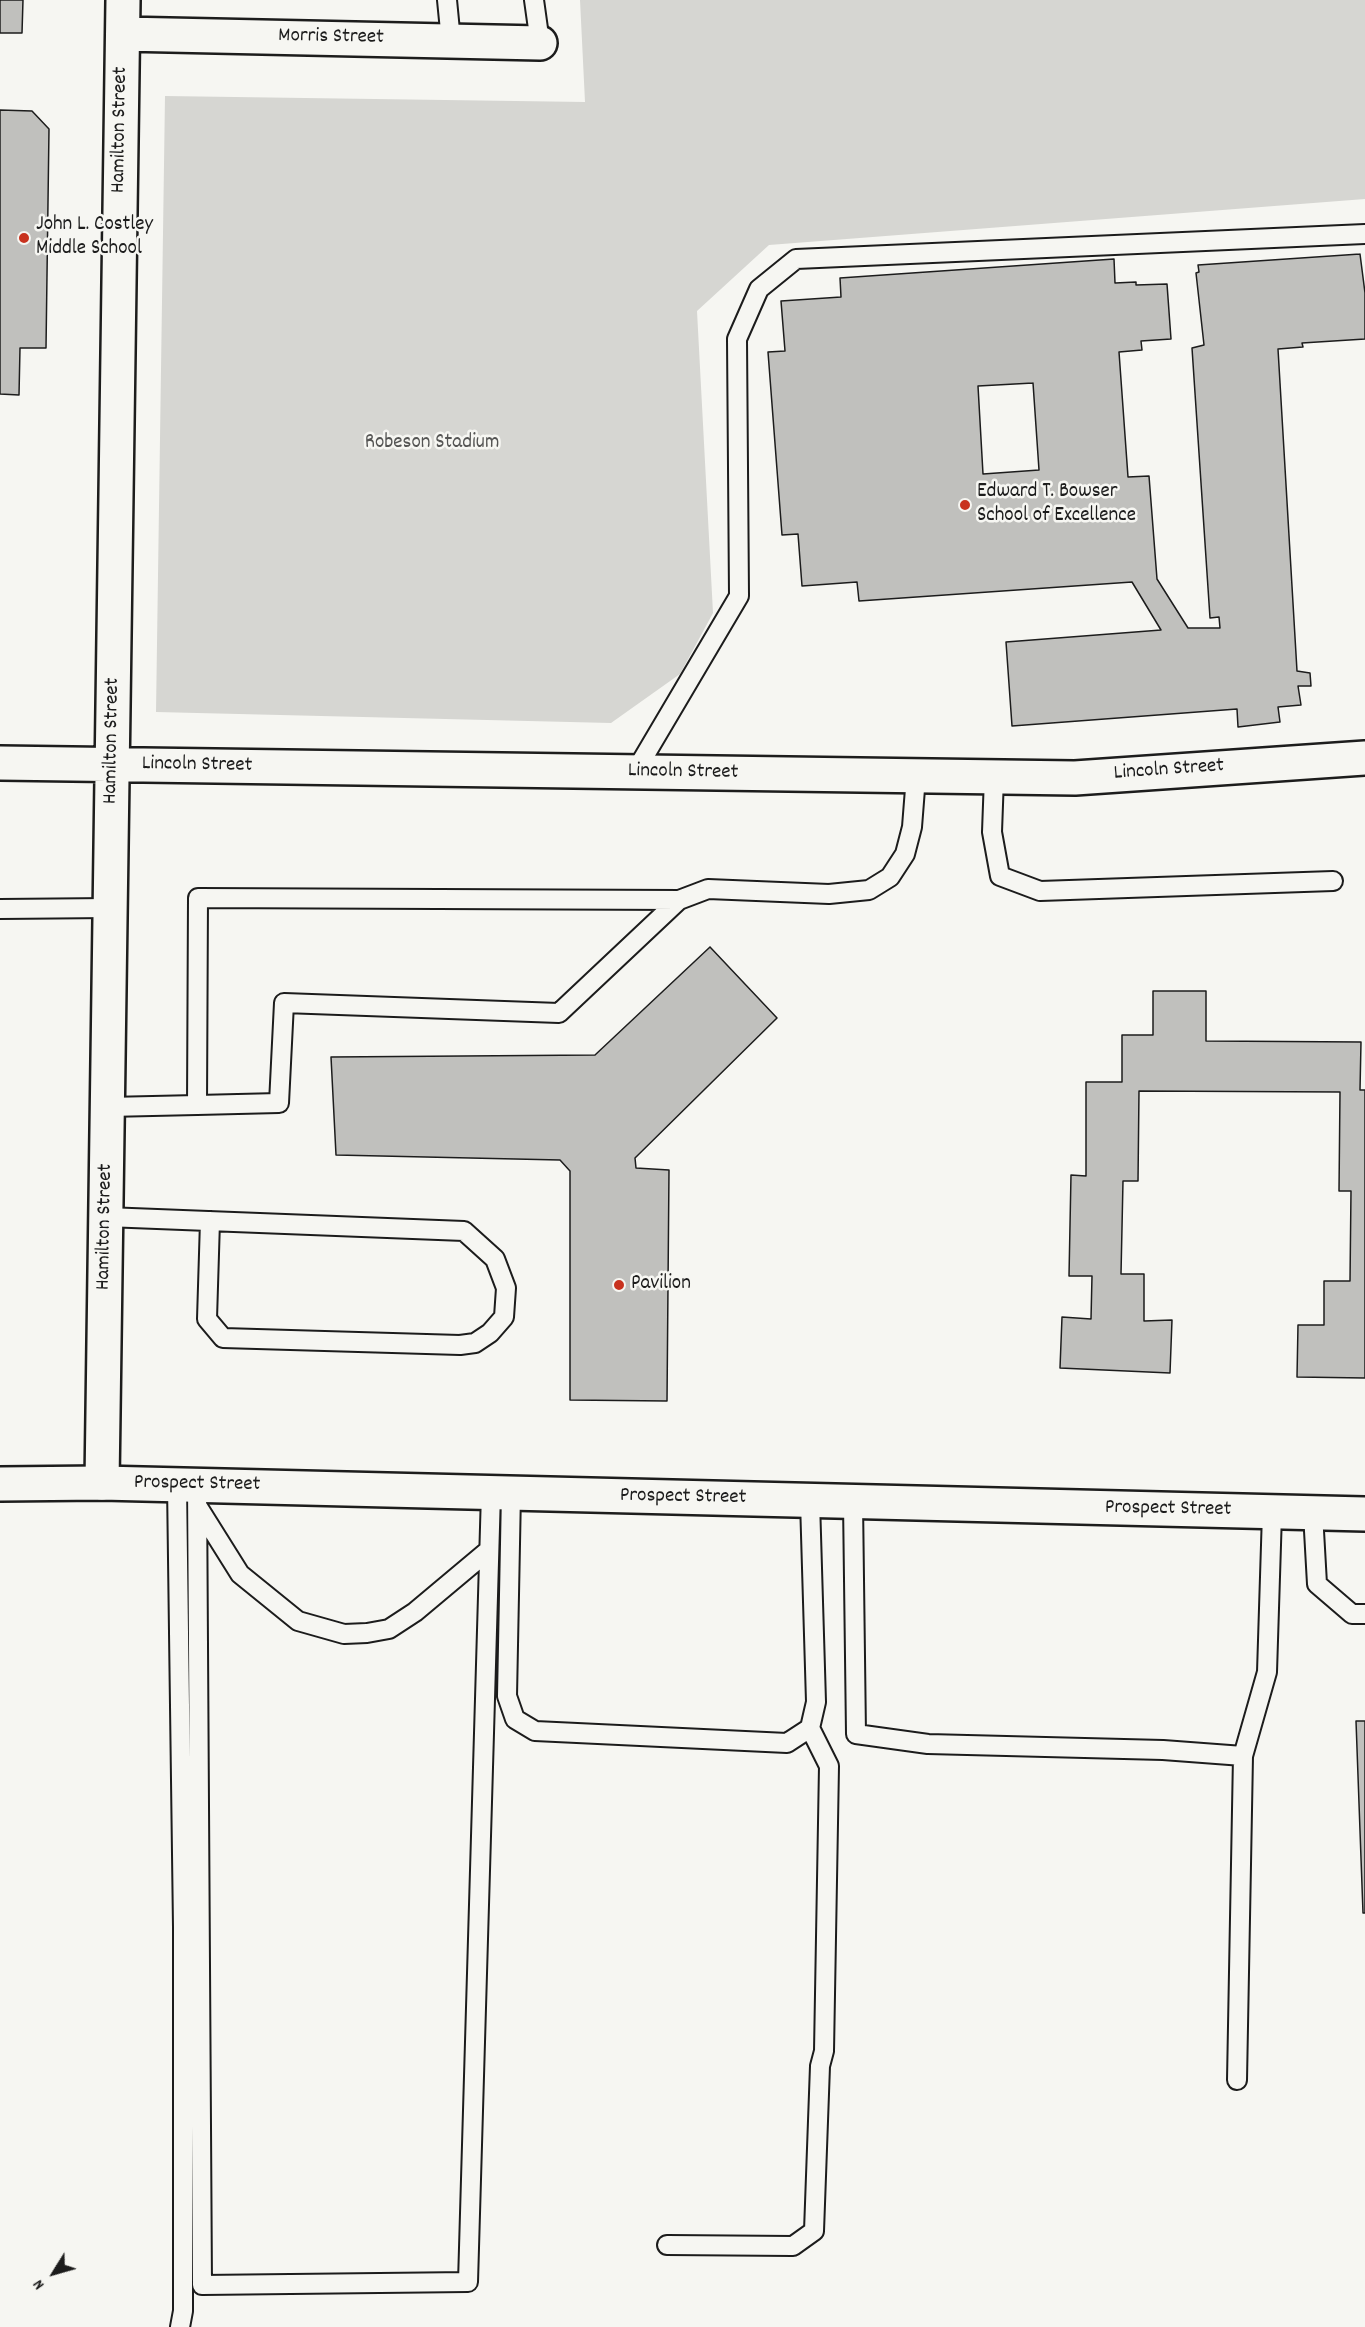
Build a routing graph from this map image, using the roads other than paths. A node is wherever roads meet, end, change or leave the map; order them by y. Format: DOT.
graph roads {
  1 [pos="123,0"];
  2 [pos="447,0"];
  3 [pos="534,0"];
  4 [pos="123,33"];
  5 [pos="451,41"];
  6 [pos="540,43"];
  7 [pos="1365,234"];
  8 [pos="1365,758"];
  9 [pos="0,764"];
  10 [pos="112,765"];
  11 [pos="635,772"];
  12 [pos="916,776"];
  13 [pos="994,777"];
  14 [pos="1333,881"];
  15 [pos="679,900"];
  16 [pos="110,908"];
  17 [pos="0,909"];
  18 [pos="196,1105"];
  19 [pos="108,1107"];
  20 [pos="106,1217"];
  21 [pos="210,1221"];
  22 [pos="102,1483"];
  23 [pos="0,1484"];
  24 [pos="190,1493"];
  25 [pos="501,1493"];
  26 [pos="810,1501"];
  27 [pos="853,1502"];
  28 [pos="1272,1513"];
  29 [pos="1313,1513"];
  30 [pos="1365,1514"];
  31 [pos="489,1550"];
  32 [pos="1365,1614"];
  33 [pos="810,1728"];
  34 [pos="1243,1756"];
  35 [pos="1237,2080"];
  36 [pos="667,2245"];
  37 [pos="180,2327"];
  1 -- 4 [label="street, Hamilton Street"];
  2 -- 5 [label="lane"];
  3 -- 6 [label="lane"];
  4 -- 5 [label="street, Morris Street"];
  4 -- 10 [label="street, Hamilton Street"];
  5 -- 6 [label="street, Morris Street"];
  7 -- 11 [label="lane"];
  8 -- 13 [label="street, Lincoln Street"];
  9 -- 10 [label="street, Lincoln Street"];
  10 -- 11 [label="street, Lincoln Street"];
  10 -- 16 [label="street, Hamilton Street"];
  11 -- 12 [label="street, Lincoln Street"];
  12 -- 13 [label="street, Lincoln Street"];
  12 -- 15 [label="lane"];
  13 -- 14 [label="lane"];
  15 -- 18 [label="lane"];
  15 -- 18 [label="lane"];
  16 -- 17 [label="lane"];
  16 -- 19 [label="street, Hamilton Street"];
  18 -- 19 [label="lane"];
  19 -- 20 [label="street, Hamilton Street"];
  20 -- 21 [label="lane"];
  20 -- 22 [label="street, Hamilton Street"];
  21 -- 21 [label="lane"];
  22 -- 23 [label="street, Prospect Street"];
  22 -- 24 [label="street, Prospect Street"];
  24 -- 25 [label="street, Prospect Street"];
  24 -- 31 [label="lane"];
  24 -- 31 [label="lane"];
  24 -- 37 [label="lane"];
  25 -- 26 [label="street, Prospect Street"];
  25 -- 31 [label="lane"];
  25 -- 33 [label="lane"];
  26 -- 27 [label="street, Prospect Street"];
  26 -- 33 [label="lane"];
  27 -- 28 [label="street, Prospect Street"];
  27 -- 34 [label="lane"];
  28 -- 29 [label="street, Prospect Street"];
  28 -- 34 [label="lane"];
  29 -- 30 [label="street, Prospect Street"];
  29 -- 32 [label="lane"];
  33 -- 36 [label="lane"];
  34 -- 35 [label="lane"];
}
